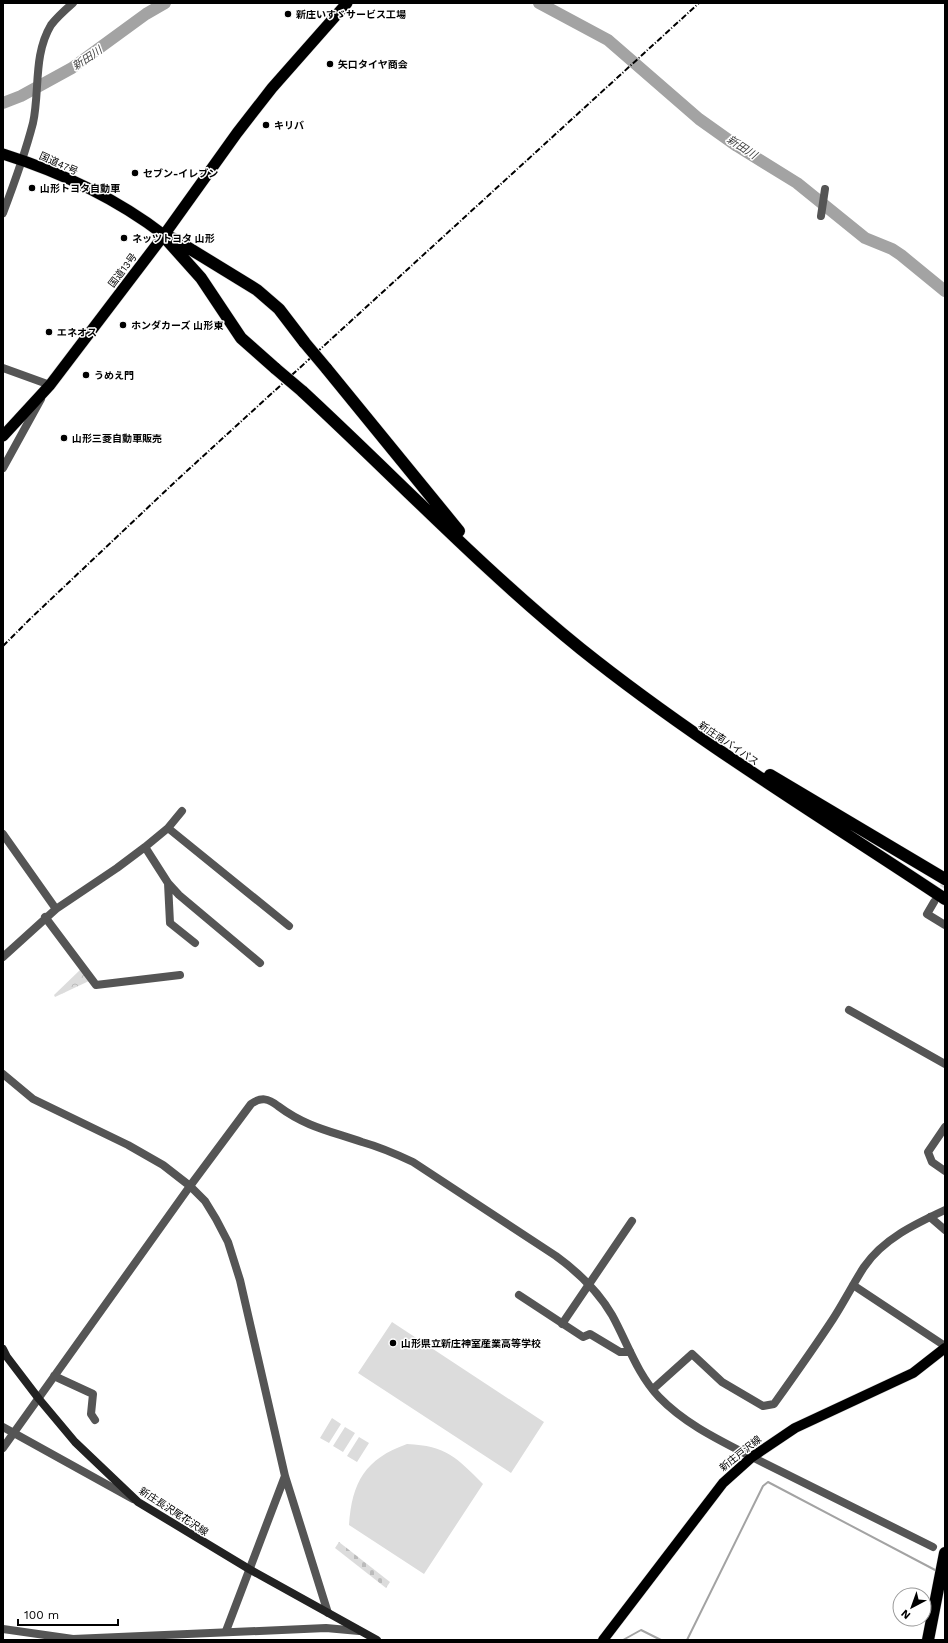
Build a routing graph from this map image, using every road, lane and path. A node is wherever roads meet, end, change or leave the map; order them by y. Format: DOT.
graph roads {
  1 [pos="73,3"];
  2 [pos="347,3"];
  3 [pos="3,154"];
  4 [pos="23,160"];
  5 [pos="825,189"];
  6 [pos="3,212"];
  7 [pos="821,216"];
  8 [pos="164,236"];
  9 [pos="3,368"];
  10 [pos="49,387"];
  11 [pos="3,436"];
  12 [pos="3,468"];
  13 [pos="513,589"];
  14 [pos="707,741"];
  15 [pos="182,811"];
  16 [pos="168,828"];
  17 [pos="3,834"];
  18 [pos="145,847"];
  19 [pos="945,879"];
  20 [pos="168,883"];
  21 [pos="941,903"];
  22 [pos="56,909"];
  23 [pos="45,917"];
  24 [pos="945,925"];
  25 [pos="289,926"];
  26 [pos="195,943"];
  27 [pos="3,956"];
  28 [pos="260,963"];
  29 [pos="180,975"];
  30 [pos="849,1010"];
  31 [pos="945,1064"];
  32 [pos="3,1074"];
  33 [pos="945,1127"];
  34 [pos="945,1170"];
  35 [pos="190,1186"];
  36 [pos="945,1210"];
  37 [pos="930,1217"];
  38 [pos="632,1221"];
  39 [pos="945,1230"];
  40 [pos="588,1285"];
  41 [pos="853,1285"];
  42 [pos="519,1295"];
  43 [pos="562,1324"];
  44 [pos="3,1349"];
  45 [pos="945,1349"];
  46 [pos="630,1352"];
  47 [pos="54,1376"];
  48 [pos="653,1389"];
  49 [pos="39,1399"];
  50 [pos="94,1420"];
  51 [pos="3,1427"];
  52 [pos="14,1432"];
  53 [pos="3,1448"];
  54 [pos="752,1457"];
  55 [pos="285,1476"];
  56 [pos="138,1502"];
  57 [pos="933,1547"];
  58 [pos="945,1553"];
  59 [pos="249,1570"];
  60 [pos="328,1613"];
  61 [pos="3,1629"];
  62 [pos="362,1631"];
  63 [pos="226,1632"];
  64 [pos="121,1639"];
  65 [pos="374,1639"];
  66 [pos="73,1640"];
  67 [pos="603,1640"];
  68 [pos="928,1640"];
  1 -- 4 [label="street"];
  2 -- 8 [label="highway, 国道13号"];
  3 -- 4 [label="highway, 国道47号"];
  4 -- 6 [label="street"];
  4 -- 8 [label="highway, 国道47号"];
  5 -- 7 [label="street"];
  8 -- 10 [label="highway, 国道13号"];
  8 -- 13 [label="highway, bridge"];
  8 -- 13 [label="highway, bridge"];
  9 -- 10 [label="street"];
  10 -- 11 [label="highway, 国道13号"];
  10 -- 12 [label="street"];
  13 -- 14 [label="highway, 新庄南バイパス"];
  14 -- 19 [label="highway"];
  14 -- 21 [label="highway"];
  14 -- 21 [label="highway"];
  15 -- 16 [label="street"];
  16 -- 18 [label="street"];
  16 -- 25 [label="street"];
  17 -- 22 [label="street"];
  18 -- 20 [label="street"];
  18 -- 22 [label="street"];
  20 -- 26 [label="street"];
  20 -- 28 [label="street"];
  21 -- 24 [label="street"];
  22 -- 23 [label="street"];
  23 -- 27 [label="street"];
  23 -- 29 [label="street"];
  30 -- 31 [label="street"];
  32 -- 35 [label="street"];
  33 -- 34 [label="street"];
  35 -- 40 [label="street"];
  35 -- 47 [label="street"];
  35 -- 55 [label="street"];
  36 -- 37 [label="street"];
  37 -- 39 [label="street"];
  37 -- 41 [label="street"];
  38 -- 40 [label="street"];
  40 -- 43 [label="street"];
  40 -- 46 [label="street"];
  41 -- 45 [label="street"];
  41 -- 48 [label="street"];
  42 -- 43 [label="street"];
  43 -- 46 [label="street"];
  44 -- 49 [label="main road, 新庄長沢尾花沢線"];
  45 -- 54 [label="main road, 新庄戸沢線"];
  46 -- 48 [label="street"];
  47 -- 49 [label="street"];
  47 -- 50 [label="street"];
  48 -- 54 [label="street"];
  49 -- 52 [label="street"];
  49 -- 56 [label="main road, 新庄長沢尾花沢線"];
  51 -- 52 [label="street"];
  52 -- 53 [label="street"];
  52 -- 56 [label="street"];
  54 -- 57 [label="street"];
  54 -- 67 [label="main road, 新庄戸沢線"];
  55 -- 59 [label="street"];
  55 -- 60 [label="street"];
  56 -- 59 [label="main road, 新庄長沢尾花沢線"];
  58 -- 68 [label="highway"];
  59 -- 60 [label="main road, 新庄長沢尾花沢線"];
  59 -- 63 [label="street"];
  60 -- 62 [label="main road, 新庄長沢尾花沢線"];
  61 -- 66 [label="street"];
  62 -- 63 [label="street"];
  62 -- 65 [label="main road, 新庄長沢尾花沢線"];
  63 -- 64 [label="street"];
  64 -- 66 [label="street"];
}
